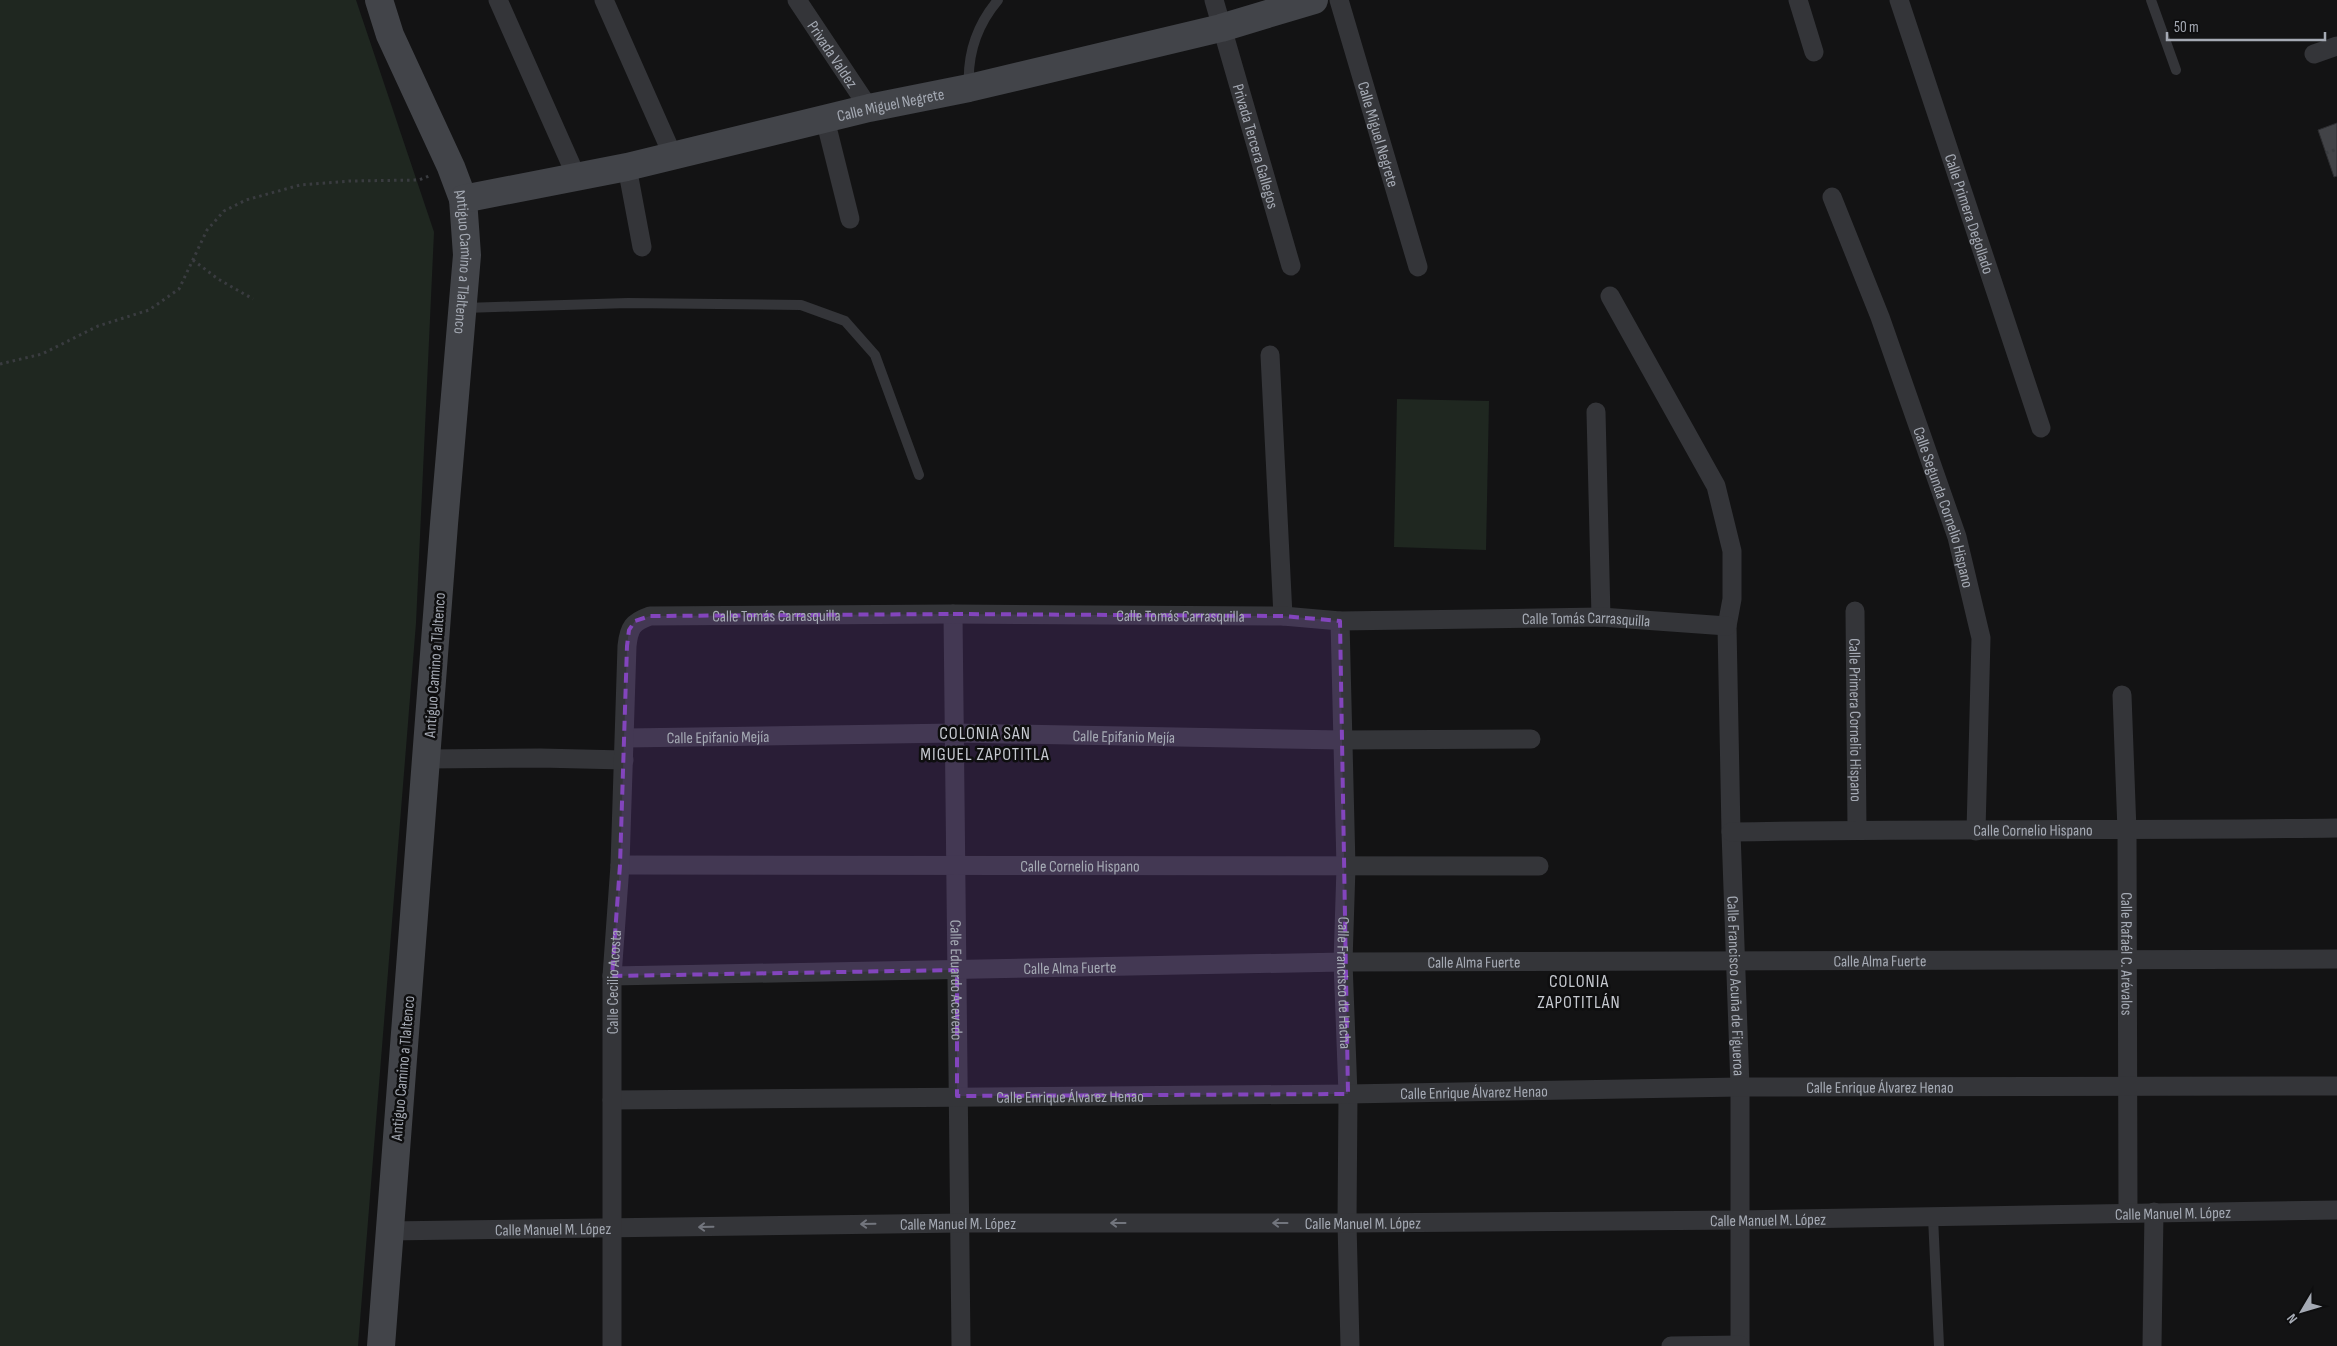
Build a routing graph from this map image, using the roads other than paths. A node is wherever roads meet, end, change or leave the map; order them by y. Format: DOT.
graph roads {
  1 [pos="379,0"];
  2 [pos="498,0"];
  3 [pos="604,0"];
  4 [pos="797,0"];
  5 [pos="998,0"];
  6 [pos="1214,0"];
  7 [pos="1339,0"];
  8 [pos="1798,0"];
  9 [pos="1899,0"];
  10 [pos="2151,0"];
  11 [pos="1302,2"];
  12 [pos="1221,28"];
  13 [pos="2337,46"];
  14 [pos="1814,52"];
  15 [pos="2314,54"];
  16 [pos="2176,70"];
  17 [pos="970,88"];
  18 [pos="869,108"];
  19 [pos="825,119"];
  20 [pos="673,156"];
  21 [pos="627,167"];
  22 [pos="577,178"];
  23 [pos="1832,197"];
  24 [pos="463,199"];
  25 [pos="850,219"];
  26 [pos="642,246"];
  27 [pos="1291,266"];
  28 [pos="1418,267"];
  29 [pos="1610,296"];
  30 [pos="463,308"];
  31 [pos="1270,355"];
  32 [pos="1596,412"];
  33 [pos="2041,428"];
  34 [pos="919,475"];
  35 [pos="1855,611"];
  36 [pos="953,614"];
  37 [pos="1283,616"];
  38 [pos="1601,617"];
  39 [pos="635,621"];
  40 [pos="1340,621"];
  41 [pos="1727,626"];
  42 [pos="2122,695"];
  43 [pos="955,733"];
  44 [pos="626,738"];
  45 [pos="1531,739"];
  46 [pos="1342,740"];
  47 [pos="427,759"];
  48 [pos="624,760"];
  49 [pos="2337,828"];
  50 [pos="1857,830"];
  51 [pos="1976,831"];
  52 [pos="2127,831"];
  53 [pos="1731,832"];
  54 [pos="620,865"];
  55 [pos="957,866"];
  56 [pos="1539,866"];
  57 [pos="1346,868"];
  58 [pos="2337,960"];
  59 [pos="2128,961"];
  60 [pos="1343,962"];
  61 [pos="1736,962"];
  62 [pos="957,970"];
  63 [pos="612,976"];
  64 [pos="2127,1086"];
  65 [pos="2337,1086"];
  66 [pos="1740,1087"];
  67 [pos="1348,1094"];
  68 [pos="957,1096"];
  69 [pos="612,1100"];
  70 [pos="2337,1210"];
  71 [pos="2154,1212"];
  72 [pos="2128,1213"];
  73 [pos="1933,1217"];
  74 [pos="1740,1220"];
  75 [pos="961,1223"];
  76 [pos="1347,1224"];
  77 [pos="612,1228"];
  78 [pos="388,1231"];
  79 [pos="381,1346"];
  80 [pos="612,1346"];
  81 [pos="961,1346"];
  82 [pos="1350,1346"];
  83 [pos="1671,1346"];
  84 [pos="1740,1346"];
  85 [pos="1939,1346"];
  86 [pos="2152,1346"];
  1 -- 24 [label="street, Antiguo Camino a Tlaltenco"];
  2 -- 22 [label="street"];
  3 -- 20 [label="street"];
  4 -- 18 [label="street, Privada Valdez"];
  5 -- 17 [label="lane"];
  6 -- 12 [label="street, Privada Tercera Gallegos"];
  7 -- 28 [label="street, Calle Miguel Negrete"];
  8 -- 14 [label="street"];
  9 -- 33 [label="street, Calle Primera Degollado"];
  10 -- 16 [label="lane"];
  11 -- 12 [label="street, Calle Miguel Negrete"];
  12 -- 17 [label="street, Calle Miguel Negrete"];
  12 -- 27 [label="street, Privada Tercera Gallegos"];
  13 -- 15 [label="street"];
  17 -- 18 [label="street, Calle Miguel Negrete"];
  18 -- 19 [label="street, Calle Miguel Negrete"];
  19 -- 20 [label="street, Calle Miguel Negrete"];
  19 -- 25 [label="street"];
  20 -- 21 [label="street, Calle Miguel Negrete"];
  21 -- 22 [label="street, Calle Miguel Negrete"];
  21 -- 26 [label="street"];
  22 -- 24 [label="street, Calle Miguel Negrete"];
  23 -- 51 [label="street, Calle Segunda Cornelio Hispano"];
  24 -- 30 [label="street, Antiguo Camino a Tlaltenco"];
  29 -- 41 [label="street, Calle Francisco Acuña de Figueroa"];
  30 -- 34 [label="lane"];
  30 -- 47 [label="street, Antiguo Camino a Tlaltenco"];
  31 -- 37 [label="street"];
  32 -- 38 [label="street"];
  35 -- 50 [label="street, Calle Primera Cornelio Hispano"];
  36 -- 37 [label="street, Calle Tomás Carrasquilla"];
  36 -- 39 [label="street, Calle Tomás Carrasquilla"];
  36 -- 43 [label="street, Calle Eduardo Acevedo"];
  37 -- 40 [label="street, Calle Tomás Carrasquilla"];
  38 -- 40 [label="street, Calle Tomás Carrasquilla"];
  38 -- 41 [label="street, Calle Tomás Carrasquilla"];
  39 -- 44 [label="street, Calle Cecilio Acosta"];
  40 -- 46 [label="street, Calle Francisco de Hacha"];
  41 -- 53 [label="street, Calle Francisco Acuña de Figueroa"];
  42 -- 52 [label="street, Calle Rafaél C. Arévalos"];
  43 -- 44 [label="street, Calle Epifanio Mejía"];
  43 -- 46 [label="street, Calle Epifanio Mejía"];
  43 -- 55 [label="street, Calle Eduardo Acevedo"];
  44 -- 48 [label="street, Calle Cecilio Acosta"];
  45 -- 46 [label="street, Calle Epifanio Mejía"];
  46 -- 57 [label="street, Calle Francisco de Hacha"];
  47 -- 48 [label="street"];
  47 -- 78 [label="street, Antiguo Camino a Tlaltenco"];
  48 -- 54 [label="street, Calle Cecilio Acosta"];
  49 -- 52 [label="street, Calle Cornelio Hispano"];
  50 -- 51 [label="street, Calle Cornelio Hispano"];
  50 -- 53 [label="street, Calle Cornelio Hispano"];
  51 -- 52 [label="street, Calle Cornelio Hispano"];
  52 -- 59 [label="street, Calle Rafaél C. Arévalos"];
  53 -- 61 [label="street, Calle Francisco Acuña de Figueroa"];
  54 -- 55 [label="street, Calle Cornelio Hispano"];
  54 -- 63 [label="street, Calle Cecilio Acosta"];
  55 -- 57 [label="street, Calle Cornelio Hispano"];
  55 -- 62 [label="street, Calle Eduardo Acevedo"];
  56 -- 57 [label="street, Calle Cornelio Hispano"];
  57 -- 60 [label="street, Calle Francisco de Hacha"];
  58 -- 59 [label="street, Calle Alma Fuerte"];
  59 -- 61 [label="street, Calle Alma Fuerte"];
  59 -- 64 [label="street, Calle Rafaél C. Arévalos"];
  60 -- 61 [label="street, Calle Alma Fuerte"];
  60 -- 62 [label="street, Calle Alma Fuerte"];
  60 -- 67 [label="street, Calle Francisco de Hacha"];
  61 -- 66 [label="street, Calle Francisco Acuña de Figueroa"];
  62 -- 63 [label="street, Calle Alma Fuerte"];
  62 -- 68 [label="street, Calle Eduardo Acevedo"];
  63 -- 69 [label="street, Calle Cecilio Acosta"];
  64 -- 65 [label="street, Calle Enrique Álvarez Henao"];
  64 -- 66 [label="street, Calle Enrique Álvarez Henao"];
  64 -- 72 [label="street, Calle Rafaél C. Arévalos"];
  66 -- 67 [label="street, Calle Enrique Álvarez Henao"];
  66 -- 74 [label="street, Calle Francisco Acuña de Figueroa"];
  67 -- 68 [label="street, Calle Enrique Álvarez Henao"];
  67 -- 76 [label="street, Calle Francisco de Hacha"];
  68 -- 69 [label="street, Calle Enrique Álvarez Henao"];
  68 -- 75 [label="street, Calle Eduardo Acevedo"];
  69 -- 77 [label="street, Calle Cecilio Acosta"];
  70 -- 71 [label="street, Calle Manuel M. López"];
  71 -- 72 [label="street, Calle Manuel M. López"];
  71 -- 86 [label="street"];
  72 -- 73 [label="street, Calle Manuel M. López"];
  73 -- 74 [label="street, Calle Manuel M. López"];
  73 -- 85 [label="lane"];
  74 -- 76 [label="street, Calle Manuel M. López"];
  74 -- 84 [label="street, Calle Francisco Acuña de Figueroa"];
  76 -- 75 [label="street, Calle Manuel M. López, one-way"];
  75 -- 77 [label="street, Calle Manuel M. López, one-way"];
  75 -- 81 [label="street, Calle Eduardo Acevedo"];
  76 -- 82 [label="street, Calle Francisco de Hacha"];
  77 -- 78 [label="street, Calle Manuel M. López"];
  77 -- 80 [label="street, Calle Cecilio Acosta"];
  78 -- 79 [label="street, Antiguo Camino a Tlaltenco"];
  83 -- 84 [label="street"];
}
